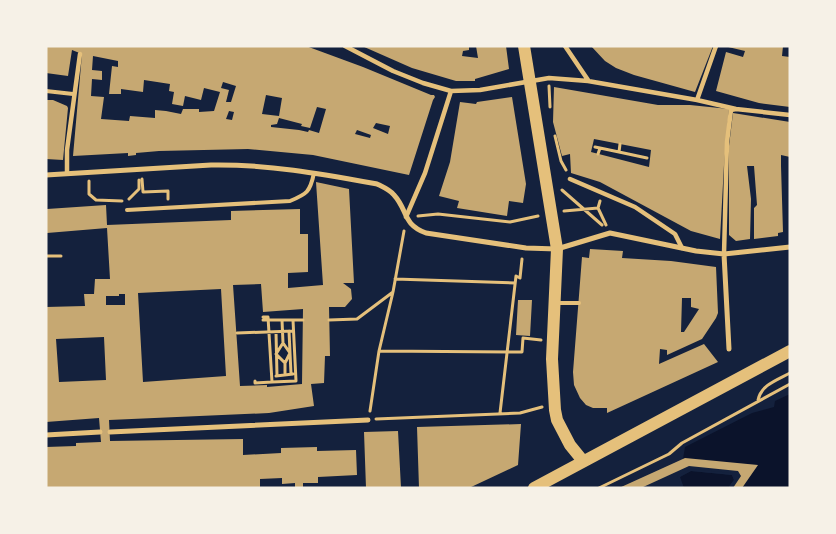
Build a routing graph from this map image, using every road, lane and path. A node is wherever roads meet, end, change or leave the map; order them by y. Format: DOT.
graph roads {
  1 [pos="345,46"];
  2 [pos="524,46"];
  3 [pos="565,46"];
  4 [pos="716,46"];
  5 [pos="80,54"];
  6 [pos="549,78"];
  7 [pos="529,81"];
  8 [pos="588,81"];
  9 [pos="46,91"];
  10 [pos="451,91"];
  11 [pos="73,94"];
  12 [pos="697,100"];
  13 [pos="736,109"];
  14 [pos="550,113"];
  15 [pos="790,115"];
  16 [pos="553,130"];
  17 [pos="620,144"];
  18 [pos="595,147"];
  19 [pos="600,148"];
  20 [pos="619,152"];
  21 [pos="598,154"];
  22 [pos="648,158"];
  23 [pos="142,169"];
  24 [pos="88,172"];
  25 [pos="68,173"];
  26 [pos="314,173"];
  27 [pos="544,174"];
  28 [pos="46,175"];
  29 [pos="570,179"];
  30 [pos="139,182"];
  31 [pos="109,200"];
  32 [pos="127,202"];
  33 [pos="168,208"];
  34 [pos="584,209"];
  35 [pos="127,210"];
  36 [pos="406,217"];
  37 [pos="530,218"];
  38 [pos="610,232"];
  39 [pos="790,247"];
  40 [pos="682,248"];
  41 [pos="557,249"];
  42 [pos="724,254"];
  43 [pos="46,256"];
  44 [pos="61,256"];
  45 [pos="522,258"];
  46 [pos="395,279"];
  47 [pos="515,284"];
  48 [pos="393,292"];
  49 [pos="579,303"];
  50 [pos="555,304"];
  51 [pos="263,320"];
  52 [pos="282,320"];
  53 [pos="293,320"];
  54 [pos="303,320"];
  55 [pos="329,320"];
  56 [pos="269,322"];
  57 [pos="291,331"];
  58 [pos="237,332"];
  59 [pos="269,332"];
  60 [pos="276,332"];
  61 [pos="283,332"];
  62 [pos="552,341"];
  63 [pos="284,343"];
  64 [pos="292,343"];
  65 [pos="270,344"];
  66 [pos="276,344"];
  67 [pos="729,349"];
  68 [pos="379,351"];
  69 [pos="790,351"];
  70 [pos="508,352"];
  71 [pos="292,353"];
  72 [pos="271,354"];
  73 [pos="276,354"];
  74 [pos="271,363"];
  75 [pos="277,363"];
  76 [pos="285,363"];
  77 [pos="293,363"];
  78 [pos="790,373"];
  79 [pos="294,374"];
  80 [pos="285,375"];
  81 [pos="272,376"];
  82 [pos="277,376"];
  83 [pos="255,381"];
  84 [pos="272,382"];
  85 [pos="790,384"];
  86 [pos="758,401"];
  87 [pos="554,404"];
  88 [pos="500,413"];
  89 [pos="368,420"];
  90 [pos="100,432"];
  91 [pos="110,432"];
  92 [pos="46,435"];
  93 [pos="583,461"];
  94 [pos="534,488"];
  95 [pos="599,488"];
  1 -- 10 [label="street"];
  2 -- 7 [label="main road"];
  3 -- 8 [label="street"];
  4 -- 12 [label="street"];
  5 -- 11 [label="street"];
  6 -- 7 [label="street"];
  6 -- 8 [label="street"];
  6 -- 14 [label="path"];
  7 -- 10 [label="street"];
  7 -- 27 [label="main road"];
  8 -- 12 [label="street"];
  9 -- 11 [label="lane"];
  10 -- 36 [label="street"];
  11 -- 25 [label="street"];
  12 -- 13 [label="street"];
  13 -- 15 [label="street"];
  13 -- 42 [label="street"];
  16 -- 29 [label="path"];
  17 -- 20 [label="path"];
  18 -- 19 [label="path"];
  19 -- 20 [label="path"];
  19 -- 21 [label="path"];
  20 -- 22 [label="path"];
  23 -- 24 [label="street"];
  23 -- 26 [label="street"];
  23 -- 33 [label="path"];
  24 -- 25 [label="street"];
  24 -- 31 [label="path"];
  25 -- 28 [label="street"];
  26 -- 33 [label="lane"];
  26 -- 36 [label="street"];
  27 -- 34 [label="path"];
  27 -- 41 [label="main road"];
  29 -- 40 [label="street"];
  30 -- 32 [label="path"];
  33 -- 35 [label="lane"];
  34 -- 38 [label="path"];
  34 -- 38 [label="path"];
  36 -- 37 [label="path"];
  36 -- 41 [label="street"];
  36 -- 46 [label="path"];
  38 -- 40 [label="street"];
  38 -- 41 [label="street"];
  39 -- 42 [label="street"];
  40 -- 42 [label="street"];
  41 -- 50 [label="main road"];
  42 -- 67 [label="street"];
  43 -- 44 [label="path"];
  45 -- 47 [label="path"];
  46 -- 47 [label="path"];
  46 -- 48 [label="path"];
  47 -- 70 [label="path"];
  48 -- 55 [label="path"];
  48 -- 68 [label="path"];
  49 -- 50 [label="lane"];
  50 -- 62 [label="main road"];
  51 -- 56 [label="path"];
  52 -- 53 [label="path"];
  52 -- 56 [label="path"];
  52 -- 61 [label="path"];
  53 -- 54 [label="path"];
  53 -- 57 [label="path"];
  56 -- 59 [label="path"];
  57 -- 61 [label="path"];
  57 -- 64 [label="path"];
  58 -- 59 [label="path"];
  59 -- 60 [label="path"];
  59 -- 65 [label="path"];
  60 -- 61 [label="path"];
  60 -- 66 [label="path"];
  61 -- 63 [label="path"];
  62 -- 70 [label="path"];
  62 -- 87 [label="main road"];
  63 -- 64 [label="path"];
  63 -- 66 [label="path"];
  63 -- 71 [label="path"];
  63 -- 73 [label="path"];
  64 -- 71 [label="path"];
  65 -- 66 [label="path"];
  65 -- 72 [label="path"];
  66 -- 73 [label="path"];
  68 -- 70 [label="path"];
  68 -- 89 [label="path"];
  69 -- 93 [label="main road"];
  70 -- 88 [label="path"];
  71 -- 76 [label="path"];
  71 -- 77 [label="path"];
  72 -- 73 [label="path"];
  72 -- 74 [label="path"];
  73 -- 75 [label="path"];
  73 -- 76 [label="path"];
  74 -- 75 [label="path"];
  74 -- 81 [label="path"];
  75 -- 76 [label="path"];
  75 -- 82 [label="path"];
  76 -- 77 [label="path"];
  76 -- 80 [label="path"];
  77 -- 79 [label="path"];
  78 -- 86 [label="path"];
  79 -- 80 [label="path"];
  79 -- 84 [label="path"];
  80 -- 82 [label="path"];
  81 -- 82 [label="path"];
  81 -- 84 [label="path"];
  83 -- 84 [label="path"];
  85 -- 86 [label="path"];
  86 -- 95 [label="path"];
  87 -- 88 [label="path"];
  87 -- 93 [label="main road"];
  88 -- 89 [label="path"];
  89 -- 91 [label="street"];
  90 -- 92 [label="street"];
  93 -- 94 [label="main road"];
}
